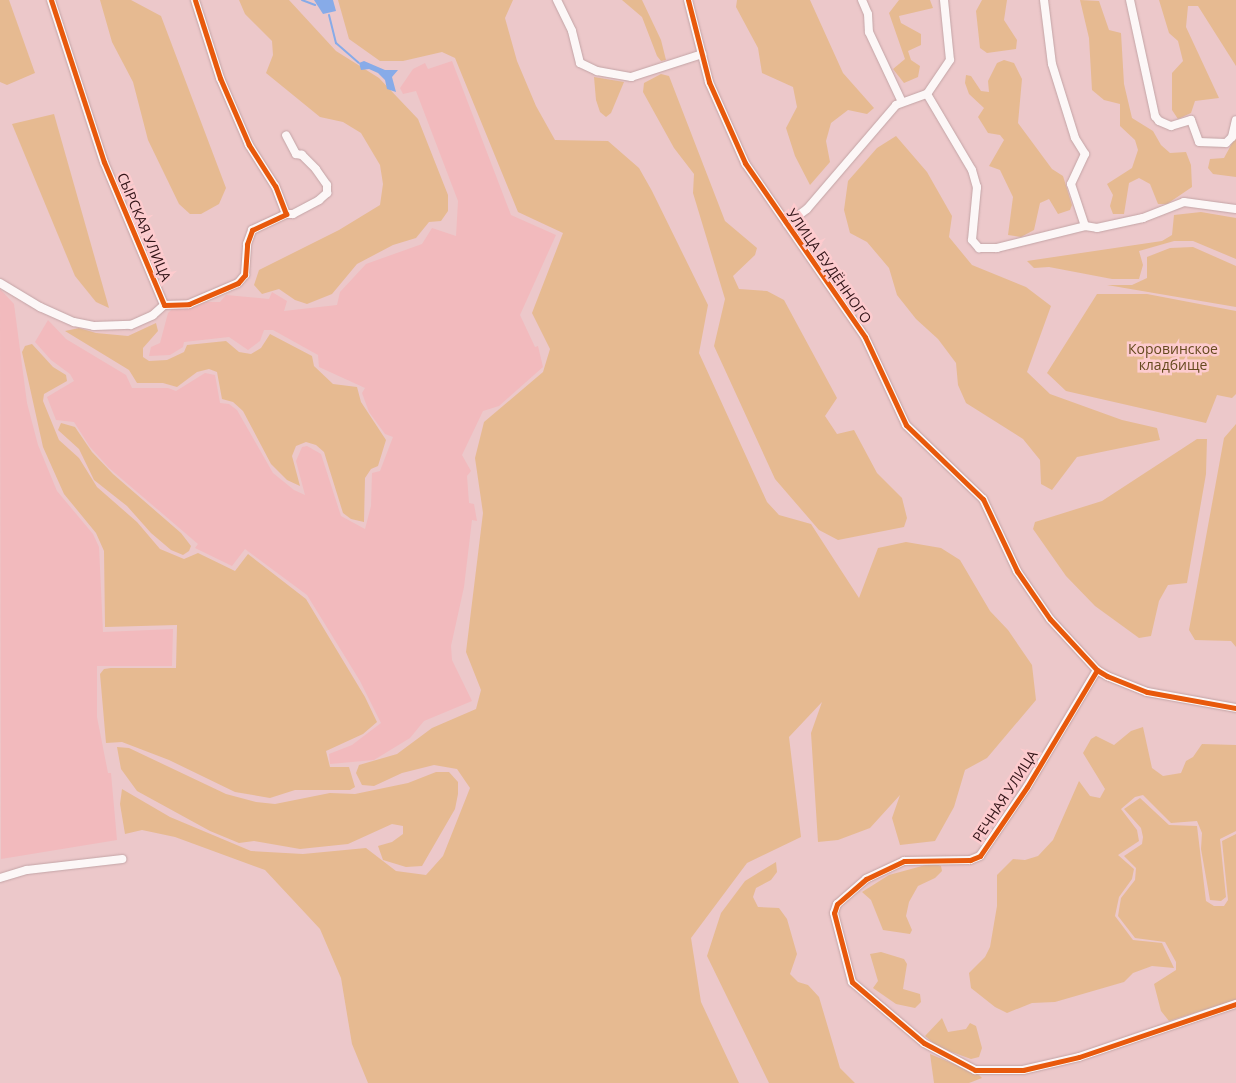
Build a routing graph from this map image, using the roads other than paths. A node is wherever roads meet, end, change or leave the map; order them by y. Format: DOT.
graph roads {
  1 [pos="51,0"];
  2 [pos="195,0"];
  3 [pos="558,0"];
  4 [pos="688,0"];
  5 [pos="862,0"];
  6 [pos="944,0"];
  7 [pos="1044,0"];
  8 [pos="1130,0"];
  9 [pos="702,54"];
  10 [pos="927,94"];
  11 [pos="902,102"];
  12 [pos="1236,120"];
  13 [pos="286,135"];
  14 [pos="1236,209"];
  15 [pos="286,214"];
  16 [pos="787,224"];
  17 [pos="1085,226"];
  18 [pos="0,283"];
  19 [pos="164,305"];
  20 [pos="1097,670"];
  21 [pos="1236,708"];
  22 [pos="122,859"];
  23 [pos="0,878"];
  24 [pos="1236,1004"];
  1 -- 19 [label="street, СЫРСКАЯ УЛИЦА"];
  2 -- 15 [label="street"];
  3 -- 9 [label="street"];
  4 -- 9 [label="street, УЛИЦА БУДЁННОГО"];
  5 -- 11 [label="street"];
  6 -- 10 [label="street"];
  7 -- 17 [label="street"];
  8 -- 12 [label="street"];
  9 -- 16 [label="street, УЛИЦА БУДЁННОГО"];
  10 -- 11 [label="street"];
  10 -- 17 [label="street"];
  11 -- 16 [label="street"];
  13 -- 15 [label="street"];
  14 -- 17 [label="street"];
  15 -- 19 [label="street"];
  16 -- 20 [label="street, УЛИЦА БУДЁННОГО"];
  18 -- 19 [label="street"];
  20 -- 21 [label="street, УЛИЦА БУДЁННОГО"];
  20 -- 24 [label="street, РЕЧНАЯ УЛИЦА"];
  22 -- 23 [label="street"];
}
